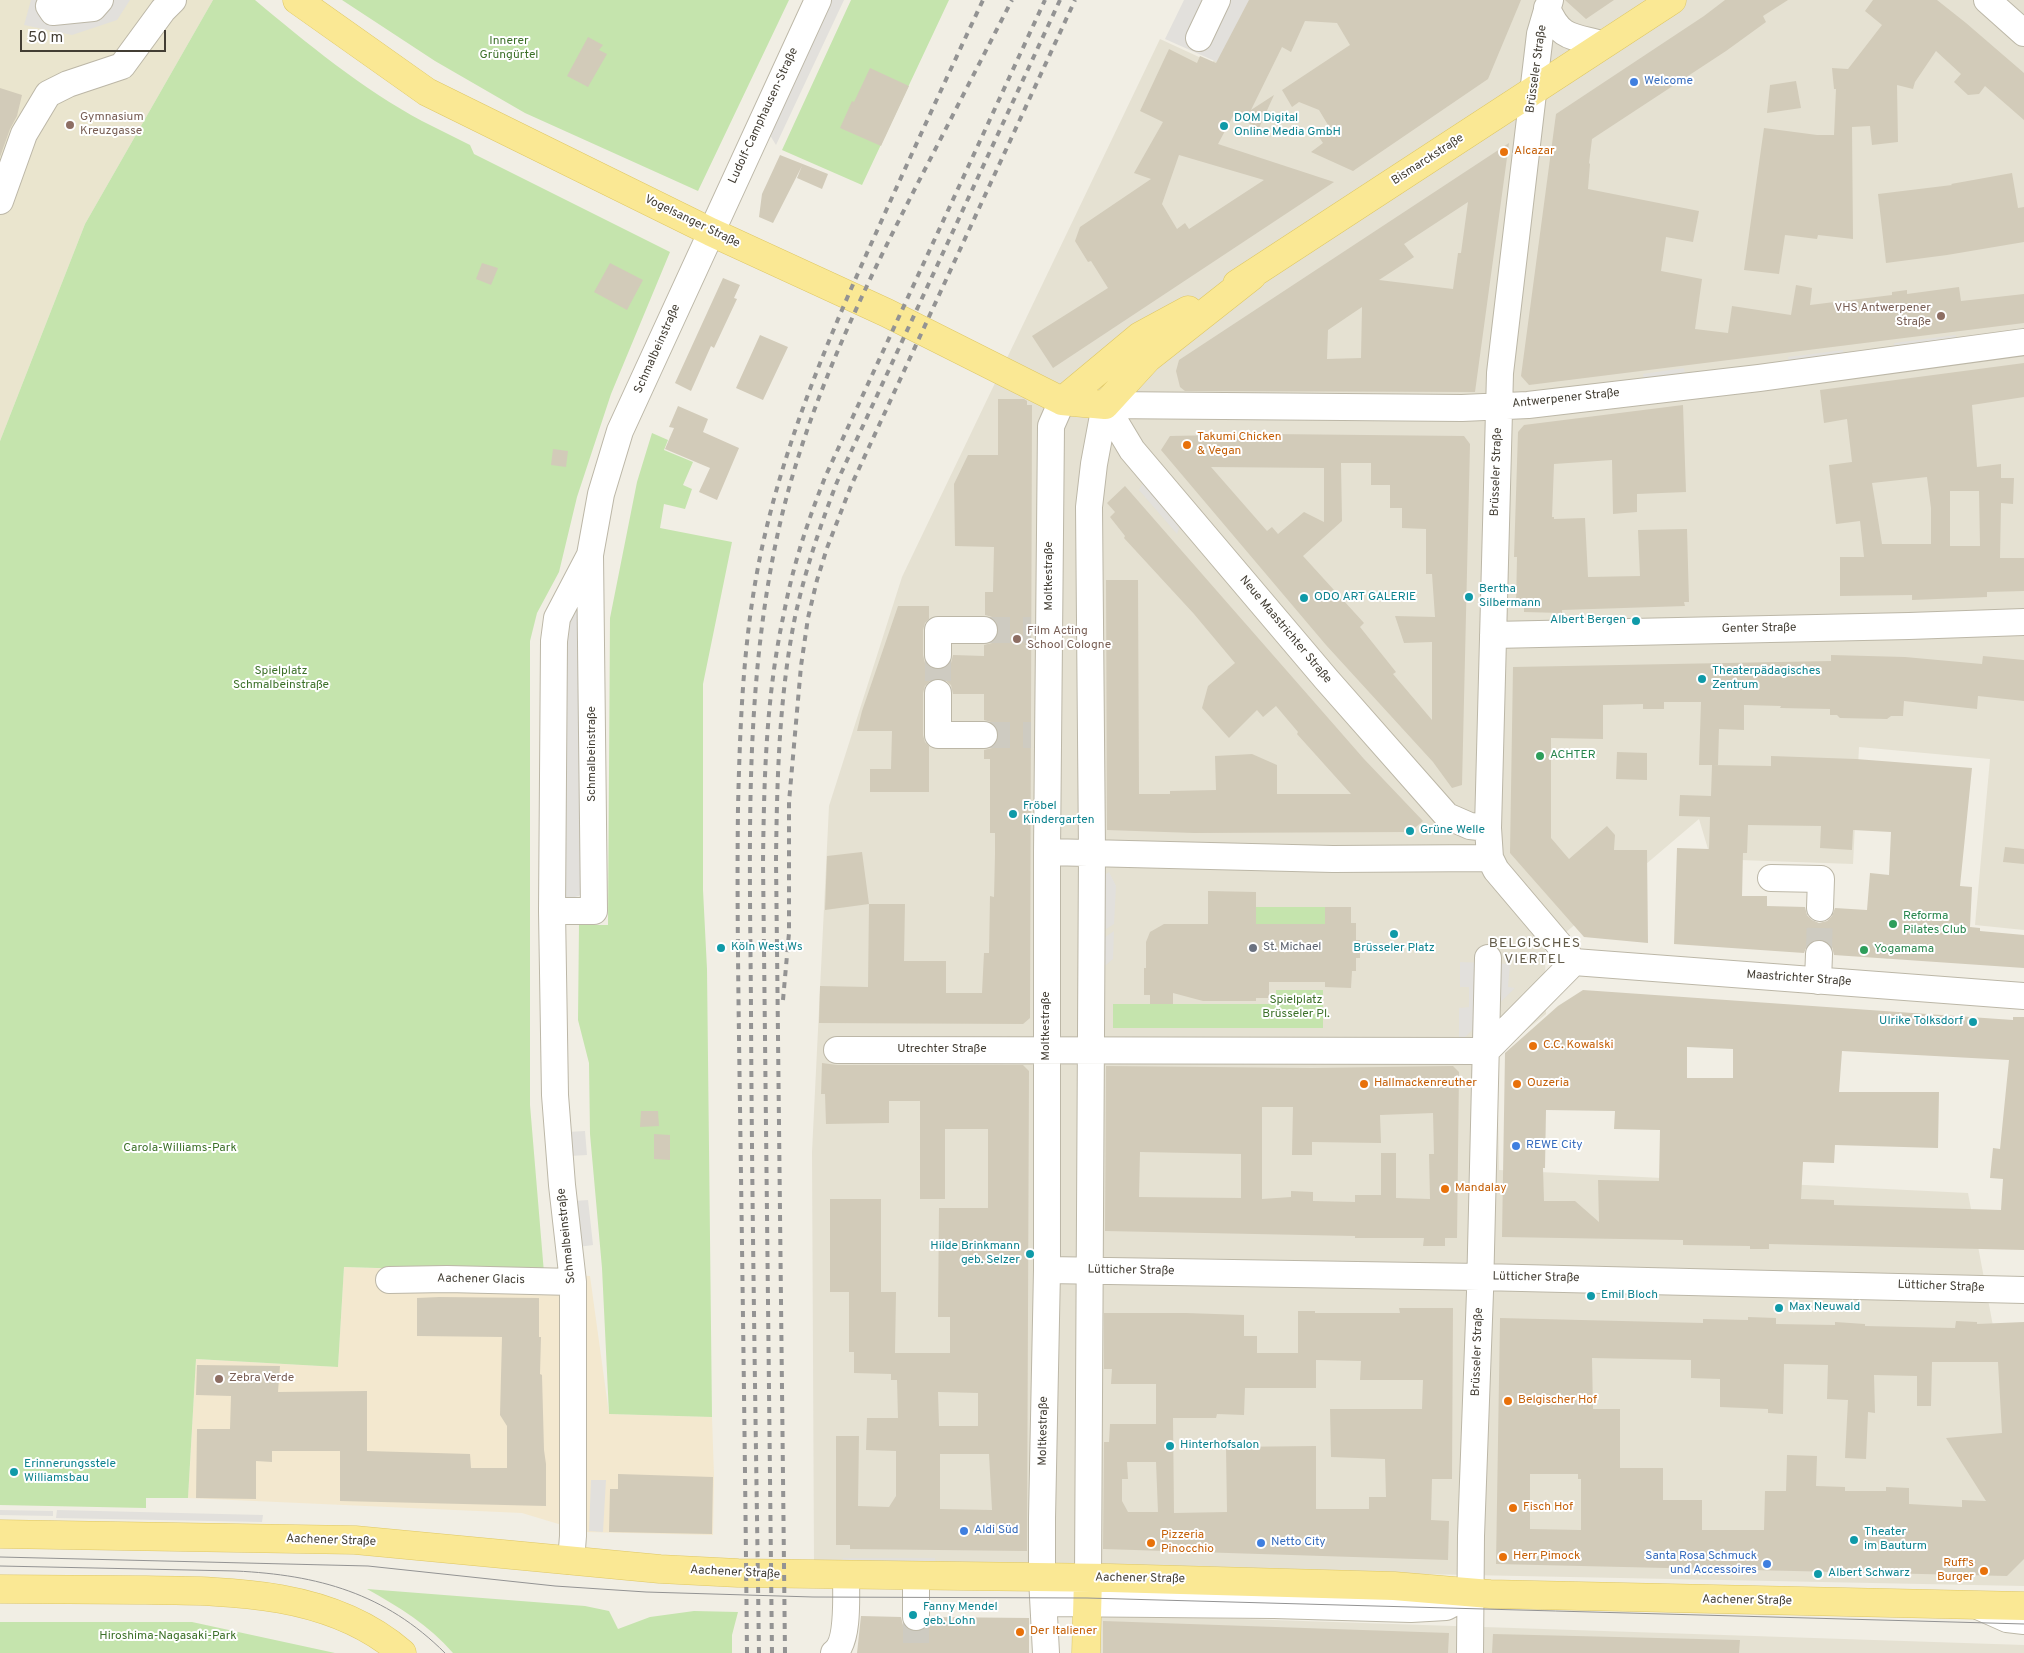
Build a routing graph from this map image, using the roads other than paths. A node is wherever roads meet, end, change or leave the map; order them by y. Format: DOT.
graph roads {
  1 [pos="52,0"];
  2 [pos="100,0"];
  3 [pos="173,0"];
  4 [pos="297,0"];
  5 [pos="818,0"];
  6 [pos="1217,0"];
  7 [pos="1672,0"];
  8 [pos="1987,0"];
  9 [pos="1548,4"];
  10 [pos="2024,33"];
  11 [pos="1199,38"];
  12 [pos="1602,44"];
  13 [pos="1534,91"];
  14 [pos="0,201"];
  15 [pos="711,232"];
  16 [pos="1252,276"];
  17 [pos="2024,342"];
  18 [pos="1062,401"];
  19 [pos="1105,404"];
  20 [pos="1499,405"];
  21 [pos="590,555"];
  22 [pos="2024,622"];
  23 [pos="984,630"];
  24 [pos="1493,635"];
  25 [pos="938,655"];
  26 [pos="938,693"];
  27 [pos="984,735"];
  28 [pos="1488,828"];
  29 [pos="1047,852"];
  30 [pos="1092,852"];
  31 [pos="1490,858"];
  32 [pos="1771,878"];
  33 [pos="1820,908"];
  34 [pos="552,911"];
  35 [pos="1819,954"];
  36 [pos="1488,958"];
  37 [pos="1574,962"];
  38 [pos="1818,981"];
  39 [pos="2024,996"];
  40 [pos="837,1050"];
  41 [pos="1047,1050"];
  42 [pos="1091,1051"];
  43 [pos="1486,1051"];
  44 [pos="1047,1270"];
  45 [pos="1090,1270"];
  46 [pos="1480,1277"];
  47 [pos="389,1280"];
  48 [pos="573,1282"];
  49 [pos="2024,1290"];
  50 [pos="0,1534"];
  51 [pos="571,1561"];
  52 [pos="846,1576"];
  53 [pos="916,1576"];
  54 [pos="0,1589"];
  55 [pos="1043,1590"];
  56 [pos="1087,1591"];
  57 [pos="1471,1594"];
  58 [pos="1976,1606"];
  59 [pos="2024,1606"];
  60 [pos="916,1617"];
  61 [pos="2024,1621"];
  62 [pos="402,1653"];
  63 [pos="834,1653"];
  64 [pos="1046,1653"];
  65 [pos="1086,1653"];
  66 [pos="1470,1653"];
  1 -- 2 [label="street"];
  3 -- 14 [label="street"];
  4 -- 15 [label="main road, Vogelsanger Straße"];
  5 -- 15 [label="street, Ludolf-Camphausen-Straße"];
  6 -- 11 [label="street"];
  7 -- 12 [label="main road, Bismarckstraße"];
  8 -- 10 [label="street"];
  9 -- 12 [label="street"];
  9 -- 13 [label="street, Brüsseler Straße"];
  12 -- 13 [label="main road, Bismarckstraße"];
  13 -- 16 [label="main road, Bismarckstraße"];
  13 -- 20 [label="street, Brüsseler Straße"];
  15 -- 18 [label="main road, Vogelsanger Straße"];
  15 -- 21 [label="street, Schmalbeinstraße"];
  16 -- 18 [label="main road, Bismarckstraße"];
  16 -- 19 [label="main road, Bismarckstraße"];
  17 -- 20 [label="street, Antwerpener Straße"];
  18 -- 19 [label="main road, Vogelsanger Straße"];
  18 -- 29 [label="street, Moltkestraße"];
  19 -- 20 [label="street, Antwerpener Straße"];
  19 -- 28 [label="street, Neue Maastrichter Straße"];
  19 -- 30 [label="street"];
  20 -- 24 [label="street, Brüsseler Straße"];
  21 -- 34 [label="street, Schmalbeinstraße"];
  21 -- 34 [label="street, Schmalbeinstraße"];
  22 -- 24 [label="street, Genter Straße"];
  23 -- 25 [label="street"];
  24 -- 28 [label="street, Brüsseler Straße"];
  26 -- 27 [label="street"];
  28 -- 31 [label="street, Brüsseler Straße"];
  29 -- 30 [label="street"];
  29 -- 41 [label="street, Moltkestraße"];
  30 -- 31 [label="street"];
  30 -- 42 [label="street"];
  31 -- 37 [label="street"];
  32 -- 33 [label="street"];
  34 -- 48 [label="street, Schmalbeinstraße"];
  35 -- 38 [label="street"];
  36 -- 43 [label="street, Brüsseler Straße"];
  37 -- 38 [label="street, Maastrichter Straße"];
  37 -- 43 [label="street"];
  38 -- 39 [label="street, Maastrichter Straße"];
  40 -- 41 [label="street, Utrechter Straße"];
  41 -- 42 [label="street"];
  41 -- 44 [label="street, Moltkestraße"];
  42 -- 43 [label="street"];
  42 -- 45 [label="street"];
  43 -- 46 [label="street, Brüsseler Straße"];
  44 -- 45 [label="street, Lütticher Straße"];
  44 -- 55 [label="street, Moltkestraße"];
  45 -- 46 [label="street, Lütticher Straße"];
  45 -- 56 [label="street"];
  46 -- 49 [label="street, Lütticher Straße"];
  46 -- 57 [label="street, Brüsseler Straße"];
  47 -- 48 [label="street, Aachener Glacis"];
  48 -- 51 [label="street, Schmalbeinstraße"];
  50 -- 51 [label="main road, Aachener Straße"];
  51 -- 52 [label="main road, Aachener Straße"];
  52 -- 53 [label="main road, Aachener Straße"];
  52 -- 63 [label="street"];
  53 -- 55 [label="main road, Aachener Straße"];
  53 -- 60 [label="street"];
  54 -- 62 [label="main road"];
  55 -- 56 [label="main road, Aachener Straße"];
  55 -- 64 [label="street, Moltkestraße"];
  56 -- 57 [label="main road, Aachener Straße"];
  56 -- 65 [label="main road"];
  57 -- 58 [label="main road, Aachener Straße"];
  57 -- 66 [label="street, Brüsseler Straße"];
  58 -- 59 [label="main road, Aachener Straße"];
  58 -- 61 [label="street"];
}
